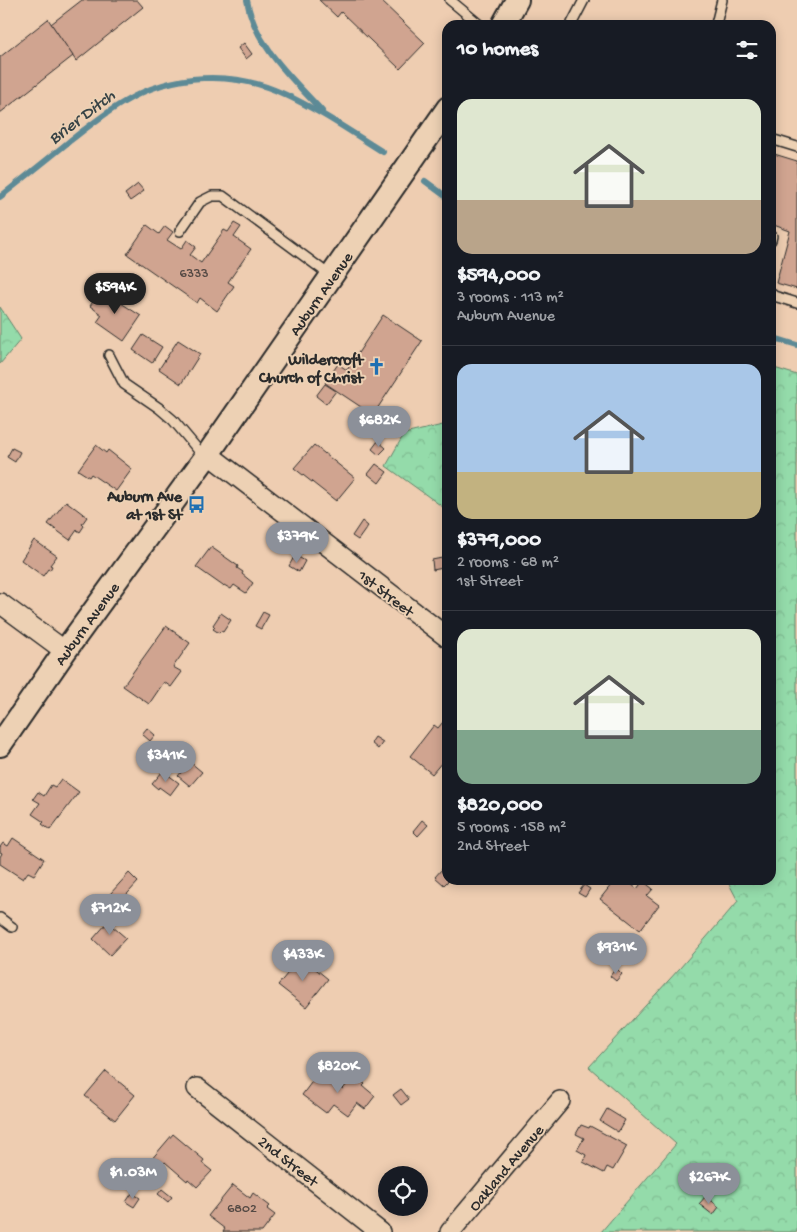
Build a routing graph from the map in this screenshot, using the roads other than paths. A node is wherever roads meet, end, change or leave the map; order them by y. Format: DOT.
graph roads {
  1 [pos="450,0"];
  2 [pos="517,0"];
  3 [pos="584,0"];
  4 [pos="722,0"];
  5 [pos="474,20"];
  6 [pos="506,20"];
  7 [pos="574,20"];
  8 [pos="717,20"];
  9 [pos="442,117"];
  10 [pos="776,141"];
  11 [pos="797,147"];
  12 [pos="180,231"];
  13 [pos="331,276"];
  14 [pos="776,297"];
  15 [pos="797,303"];
  16 [pos="109,355"];
  17 [pos="207,456"];
  18 [pos="0,603"];
  19 [pos="442,633"];
  20 [pos="65,651"];
  21 [pos="0,745"];
  22 [pos="0,918"];
  23 [pos="12,927"];
  24 [pos="197,1088"];
  25 [pos="560,1101"];
  26 [pos="380,1232"];
  27 [pos="450,1232"];
  1 -- 5 [label="lane"];
  2 -- 6 [label="street"];
  3 -- 7 [label="lane"];
  4 -- 8 [label="lane"];
  9 -- 13 [label="street, Auburn Avenue"];
  10 -- 11 [label="lane"];
  12 -- 13 [label="lane"];
  13 -- 17 [label="street, Auburn Avenue"];
  14 -- 15 [label="lane"];
  16 -- 17 [label="lane"];
  17 -- 19 [label="street, 1st Street"];
  17 -- 20 [label="street, Auburn Avenue"];
  18 -- 20 [label="street"];
  20 -- 21 [label="street, Auburn Avenue"];
  22 -- 23 [label="lane"];
  24 -- 26 [label="street, 2nd Street"];
  25 -- 27 [label="street, Oakland Avenue"];
}
